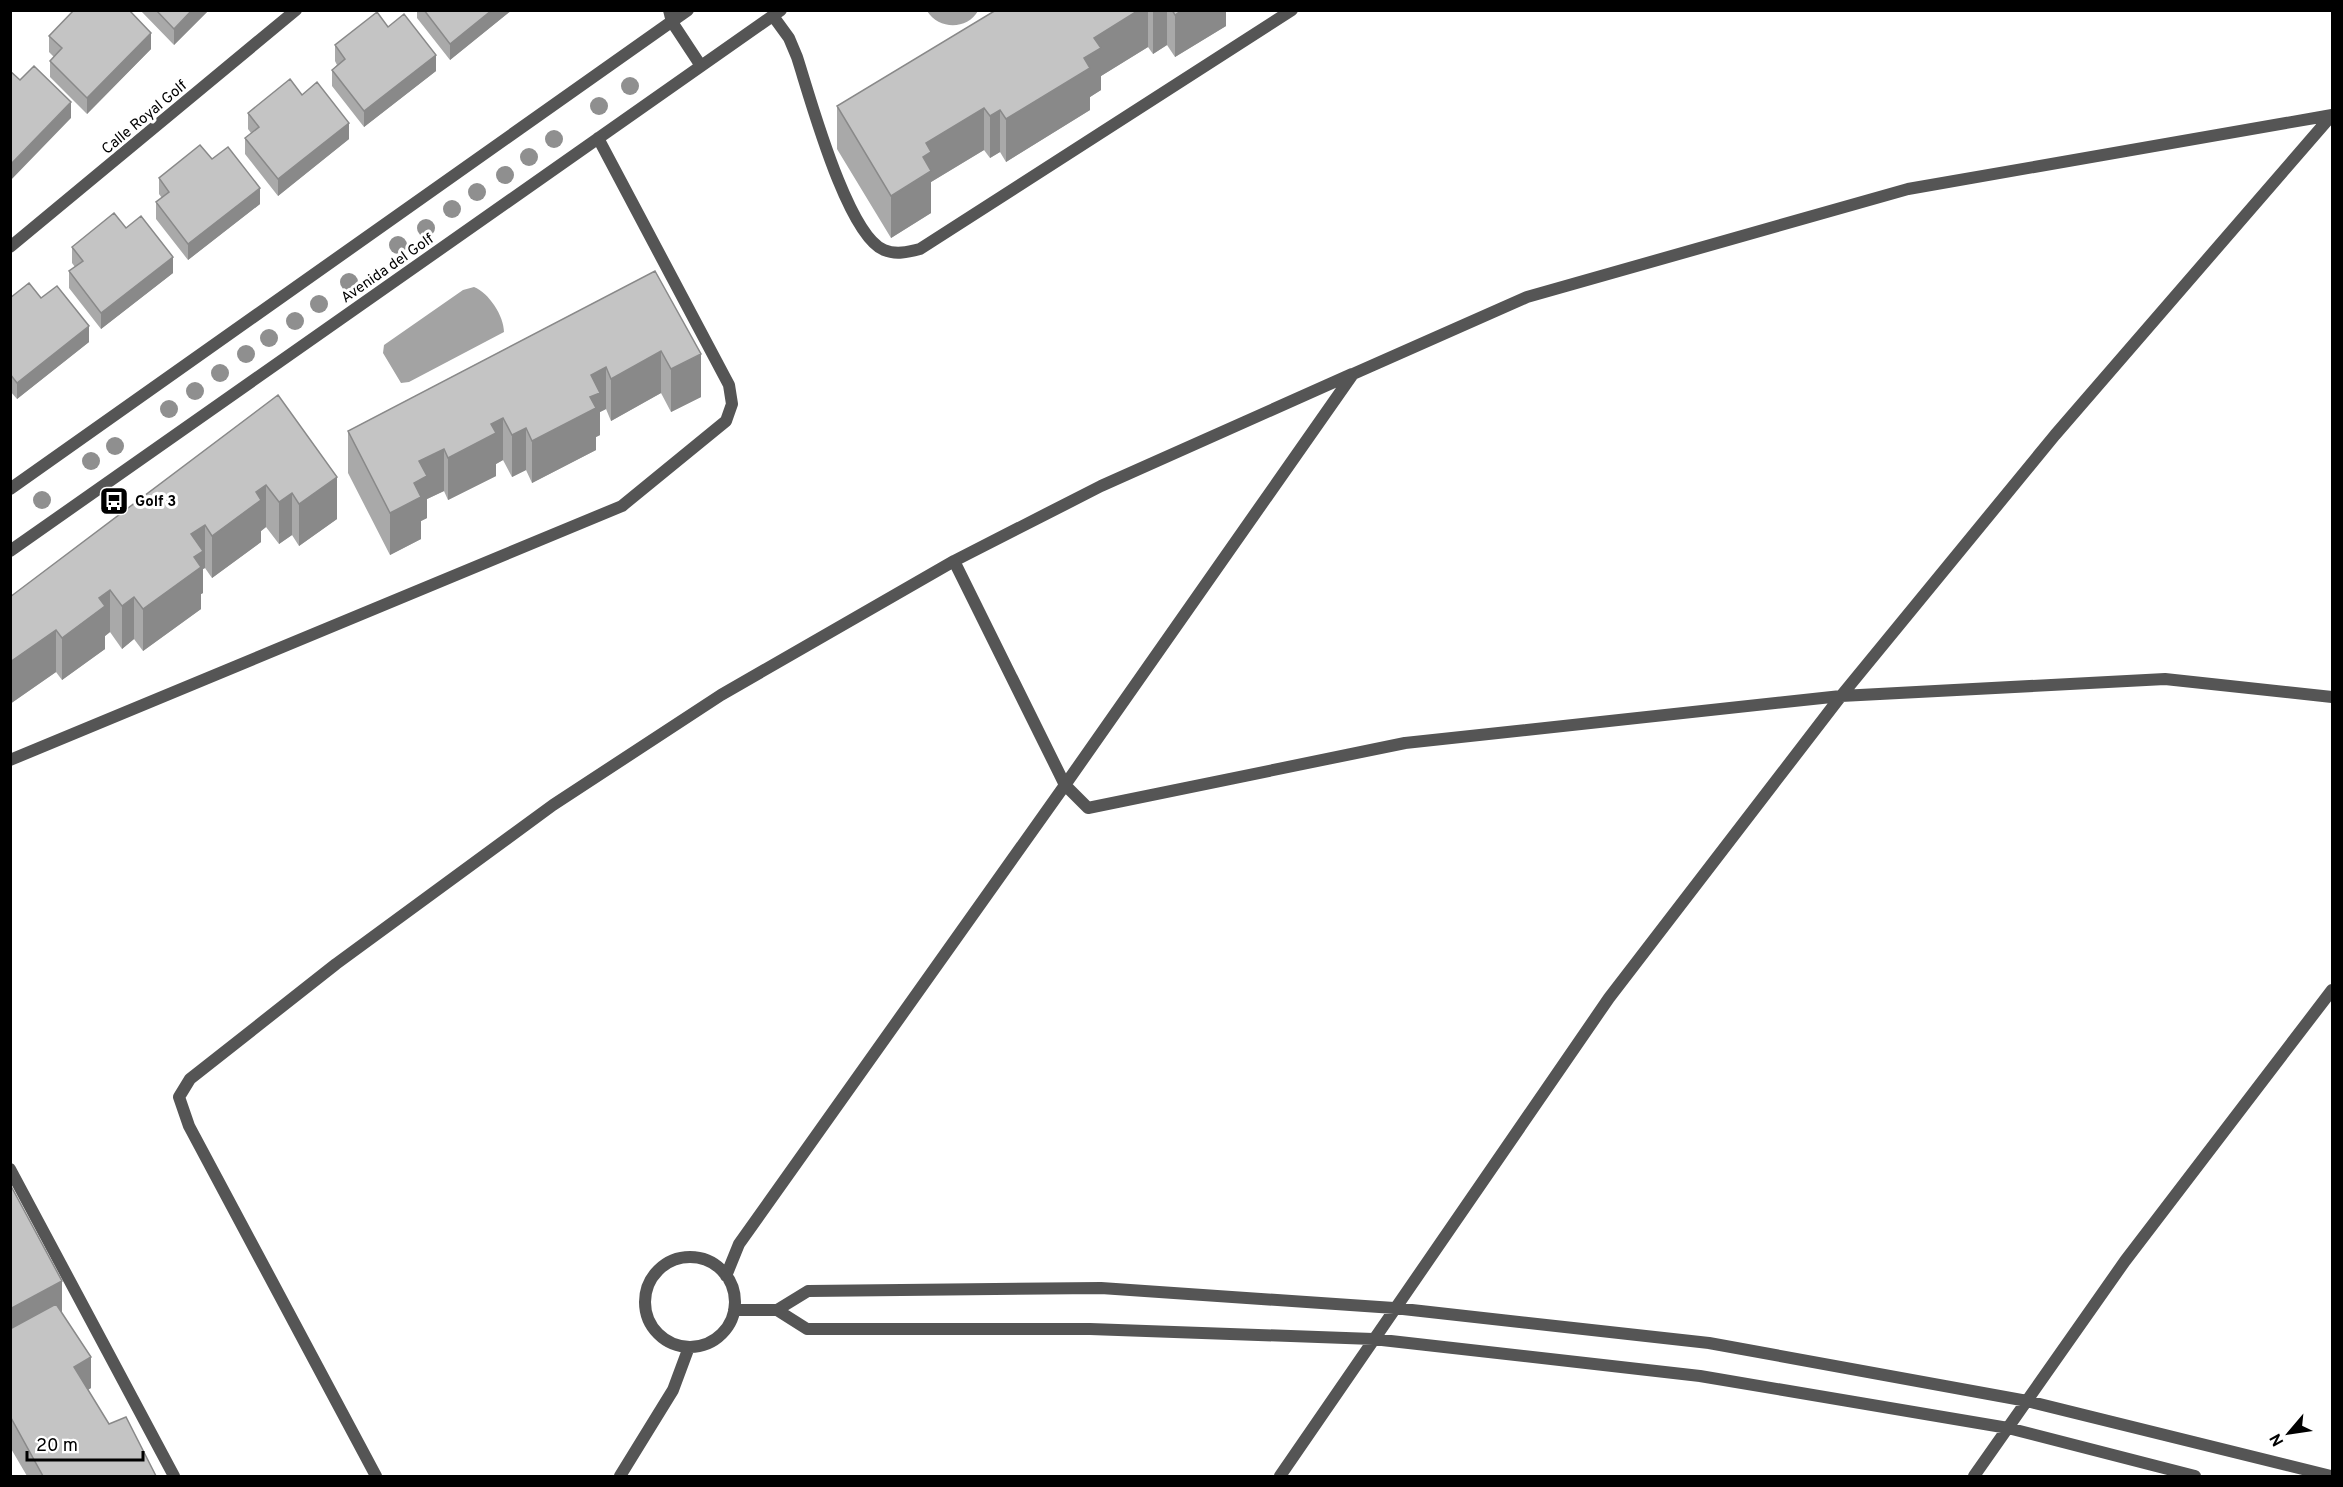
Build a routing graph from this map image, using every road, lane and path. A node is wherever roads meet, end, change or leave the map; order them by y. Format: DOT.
graph roads {
  1 [pos="296,10"];
  2 [pos="688,10"];
  3 [pos="1292,10"];
  4 [pos="777,13"];
  5 [pos="670,16"];
  6 [pos="701,66"];
  7 [pos="2332,115"];
  8 [pos="598,138"];
  9 [pos="10,247"];
  10 [pos="1353,374"];
  11 [pos="10,489"];
  12 [pos="10,551"];
  13 [pos="954,561"];
  14 [pos="1840,696"];
  15 [pos="2332,696"];
  16 [pos="10,760"];
  17 [pos="1065,785"];
  18 [pos="2332,990"];
  19 [pos="10,1169"];
  20 [pos="726,1276"];
  21 [pos="1394,1308"];
  22 [pos="734,1310"];
  23 [pos="777,1310"];
  24 [pos="1373,1339"];
  25 [pos="689,1347"];
  26 [pos="2027,1401"];
  27 [pos="2008,1428"];
  28 [pos="174,1476"];
  29 [pos="376,1476"];
  30 [pos="620,1476"];
  31 [pos="1280,1476"];
  32 [pos="1974,1476"];
  33 [pos="2195,1476"];
  34 [pos="2331,1476"];
  1 -- 9 [label="street, Calle Royal Golf"];
  2 -- 5 [label="street"];
  3 -- 4 [label="street"];
  4 -- 6 [label="street, Avenida del Golf"];
  5 -- 6 [label="street"];
  5 -- 11 [label="street"];
  6 -- 8 [label="street, Avenida del Golf"];
  7 -- 10 [label="street"];
  7 -- 14 [label="street"];
  8 -- 12 [label="street, Avenida del Golf"];
  8 -- 16 [label="street"];
  10 -- 13 [label="street"];
  10 -- 17 [label="street"];
  13 -- 17 [label="street"];
  13 -- 29 [label="street"];
  14 -- 15 [label="street"];
  14 -- 17 [label="street"];
  14 -- 21 [label="street"];
  17 -- 20 [label="street"];
  18 -- 26 [label="street"];
  19 -- 28 [label="street"];
  20 -- 22 [label="street"];
  20 -- 25 [label="street"];
  21 -- 23 [label="street"];
  21 -- 24 [label="street"];
  21 -- 26 [label="street"];
  22 -- 23 [label="street"];
  22 -- 25 [label="street"];
  23 -- 24 [label="street"];
  24 -- 27 [label="street"];
  24 -- 31 [label="street"];
  25 -- 30 [label="street"];
  26 -- 27 [label="street"];
  26 -- 34 [label="street"];
  27 -- 32 [label="street"];
  27 -- 33 [label="street"];
}
